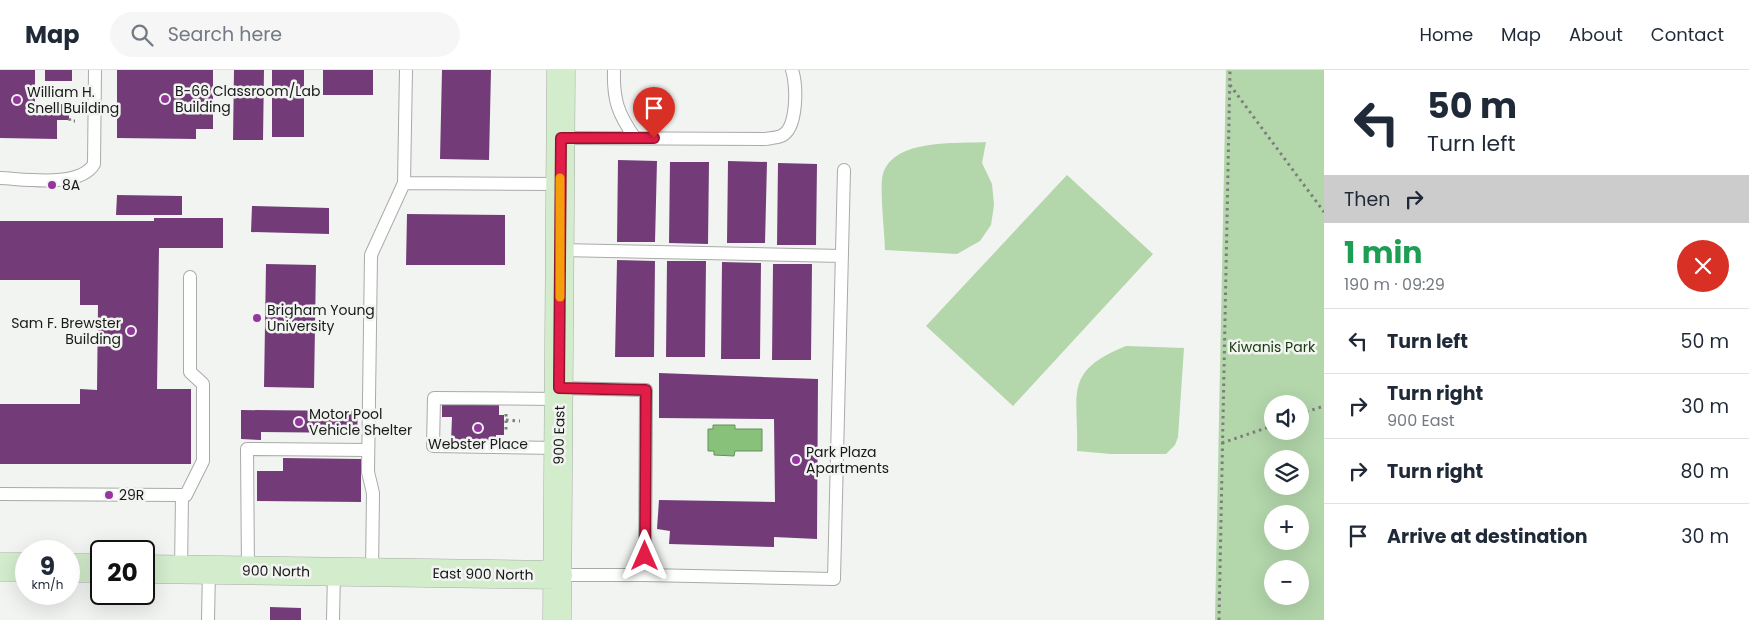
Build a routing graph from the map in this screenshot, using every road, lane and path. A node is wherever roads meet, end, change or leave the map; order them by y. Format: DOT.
graph roads {
  1 [pos="95,70"];
  2 [pos="406,70"];
  3 [pos="561,70"];
  4 [pos="614,70"];
  5 [pos="792,70"];
  6 [pos="1230,70"];
  7 [pos="1229,84"];
  8 [pos="68,112"];
  9 [pos="74,121"];
  10 [pos="561,138"];
  11 [pos="635,138"];
  12 [pos="844,170"];
  13 [pos="0,178"];
  14 [pos="404,183"];
  15 [pos="560,184"];
  16 [pos="1324,212"];
  17 [pos="560,250"];
  18 [pos="842,256"];
  19 [pos="190,277"];
  20 [pos="559,393"];
  21 [pos="505,399"];
  22 [pos="1324,406"];
  23 [pos="1309,411"];
  24 [pos="505,420"];
  25 [pos="520,421"];
  26 [pos="1264,429"];
  27 [pos="1222,443"];
  28 [pos="506,447"];
  29 [pos="558,448"];
  30 [pos="368,450"];
  31 [pos="0,494"];
  32 [pos="182,495"];
  33 [pos="0,567"];
  34 [pos="15,567"];
  35 [pos="155,569"];
  36 [pos="181,570"];
  37 [pos="209,570"];
  38 [pos="248,570"];
  39 [pos="334,572"];
  40 [pos="372,573"];
  41 [pos="408,573"];
  42 [pos="645,574"];
  43 [pos="558,575"];
  44 [pos="208,620"];
  45 [pos="333,620"];
  46 [pos="557,620"];
  47 [pos="1219,620"];
  1 -- 13 [label="lane"];
  2 -- 14 [label="lane"];
  3 -- 10 [label="main road, 900 East"];
  4 -- 11 [label="lane"];
  5 -- 11 [label="lane"];
  6 -- 7 [label="path"];
  7 -- 16 [label="path"];
  7 -- 27 [label="path"];
  8 -- 9 [label="path"];
  10 -- 11 [label="lane"];
  10 -- 15 [label="main road, 900 East"];
  12 -- 18 [label="lane"];
  14 -- 15 [label="lane"];
  14 -- 30 [label="lane"];
  15 -- 17 [label="main road, 900 East"];
  17 -- 18 [label="lane"];
  17 -- 20 [label="main road, 900 East"];
  18 -- 42 [label="lane"];
  19 -- 32 [label="lane"];
  20 -- 21 [label="lane"];
  20 -- 29 [label="main road, 900 East"];
  20 -- 42 [label="lane"];
  21 -- 24 [label="path"];
  21 -- 28 [label="lane"];
  22 -- 23 [label="path"];
  24 -- 25 [label="path"];
  24 -- 28 [label="path"];
  26 -- 27 [label="path"];
  27 -- 47 [label="path"];
  28 -- 29 [label="lane"];
  29 -- 43 [label="main road, 900 East"];
  30 -- 38 [label="lane"];
  30 -- 40 [label="lane"];
  31 -- 32 [label="lane"];
  32 -- 36 [label="lane"];
  33 -- 34 [label="main road"];
  35 -- 36 [label="main road, 900 North"];
  36 -- 37 [label="main road, 900 North"];
  37 -- 38 [label="main road, 900 North"];
  37 -- 44 [label="lane"];
  38 -- 39 [label="main road, 900 North"];
  39 -- 40 [label="main road, 900 North"];
  39 -- 45 [label="lane"];
  40 -- 41 [label="main road, 900 North"];
  41 -- 43 [label="main road, East 900 North"];
  42 -- 43 [label="lane"];
  43 -- 46 [label="main road, 900 East"];
}
